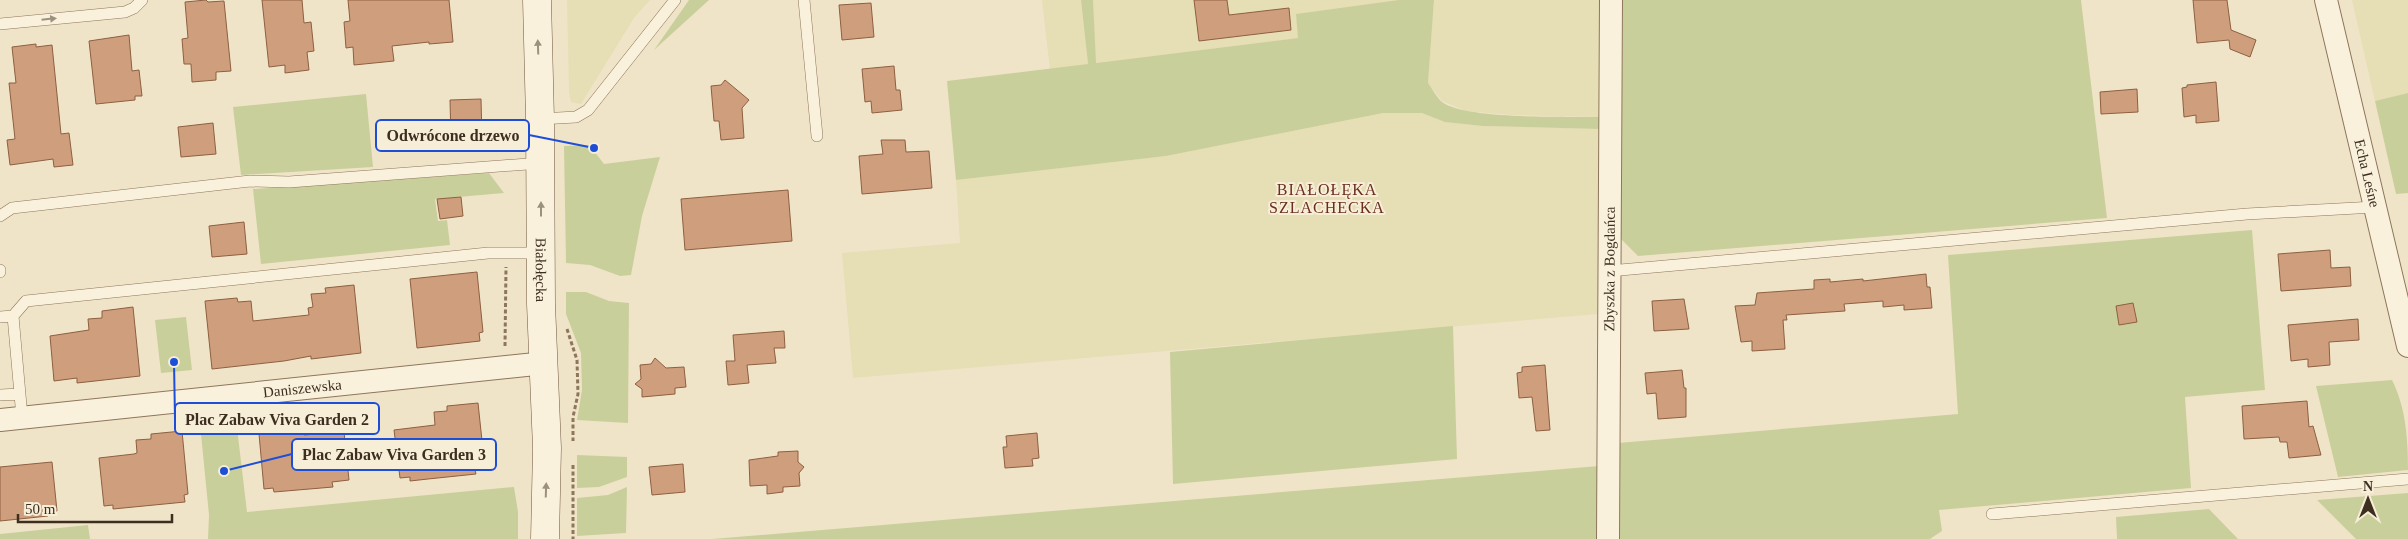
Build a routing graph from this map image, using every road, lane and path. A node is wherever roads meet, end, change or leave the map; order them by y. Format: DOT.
graph roads {
  1 [pos="142,0"];
  2 [pos="537,0"];
  3 [pos="675,0"];
  4 [pos="804,0"];
  5 [pos="1611,0"];
  6 [pos="2326,0"];
  7 [pos="0,24"];
  8 [pos="540,119"];
  9 [pos="816,136"];
  10 [pos="541,163"];
  11 [pos="2375,207"];
  12 [pos="0,216"];
  13 [pos="541,253"];
  14 [pos="1609,271"];
  15 [pos="13,316"];
  16 [pos="0,317"];
  17 [pos="2408,346"];
  18 [pos="545,363"];
  19 [pos="20,394"];
  20 [pos="0,395"];
  21 [pos="22,417"];
  22 [pos="0,420"];
  23 [pos="2408,479"];
  24 [pos="1992,514"];
  25 [pos="545,539"];
  26 [pos="1608,539"];
  7 -- 1 [label="lane, one-way"];
  8 -- 2 [label="street, Białołęcka, one-way"];
  3 -- 8 [label="lane"];
  4 -- 9 [label="lane"];
  5 -- 14 [label="street, Zbyszka z Bogdańca"];
  6 -- 11 [label="street, Echa Leśne"];
  8 -- 10 [label="street, Białołęcka"];
  10 -- 12 [label="lane"];
  13 -- 10 [label="street, Białołęcka, one-way"];
  11 -- 14 [label="lane"];
  11 -- 17 [label="street, Echa Leśne"];
  13 -- 15 [label="lane"];
  13 -- 18 [label="street, Białołęcka"];
  14 -- 26 [label="street, Zbyszka z Bogdańca"];
  15 -- 16 [label="lane"];
  15 -- 19 [label="lane"];
  18 -- 21 [label="street, Daniszewska"];
  25 -- 18 [label="street, Białołęcka, one-way"];
  19 -- 20 [label="lane"];
  19 -- 21 [label="lane"];
  21 -- 22 [label="street, Daniszewska"];
  23 -- 24 [label="lane"];
}
